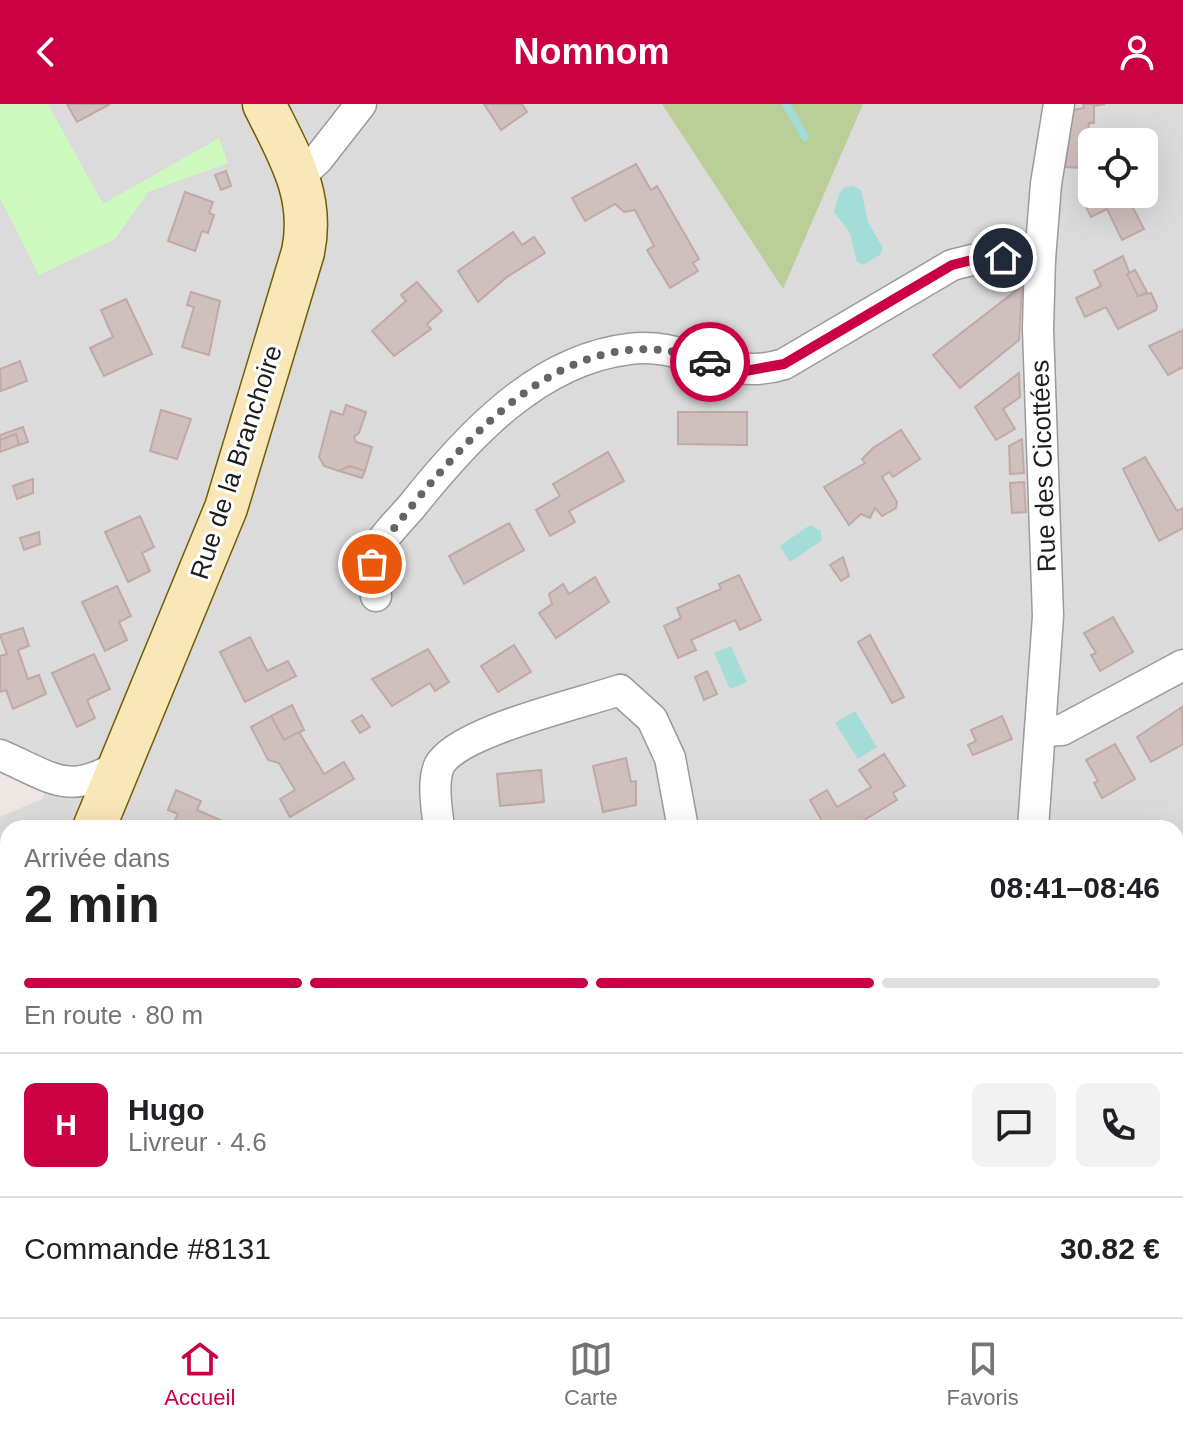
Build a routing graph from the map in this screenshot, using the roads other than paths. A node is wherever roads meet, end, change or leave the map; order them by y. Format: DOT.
graph roads {
  1 [pos="264,104"];
  2 [pos="361,104"];
  3 [pos="1059,104"];
  4 [pos="300,176"];
  5 [pos="1040,259"];
  6 [pos="376,596"];
  7 [pos="1183,665"];
  8 [pos="1040,731"];
  9 [pos="0,755"];
  10 [pos="120,765"];
  11 [pos="97,820"];
  12 [pos="439,820"];
  13 [pos="682,820"];
  14 [pos="1034,820"];
  1 -- 4 [label="main road, Rue de la Branchoire"];
  2 -- 4 [label="street"];
  3 -- 5 [label="street, Rue des Cicottées"];
  4 -- 10 [label="main road, Rue de la Branchoire"];
  5 -- 6 [label="street"];
  5 -- 8 [label="street, Rue des Cicottées"];
  7 -- 8 [label="street"];
  8 -- 14 [label="street, Rue des Cicottées"];
  9 -- 10 [label="street"];
  10 -- 11 [label="main road, Rue de la Branchoire"];
  12 -- 13 [label="street"];
}
